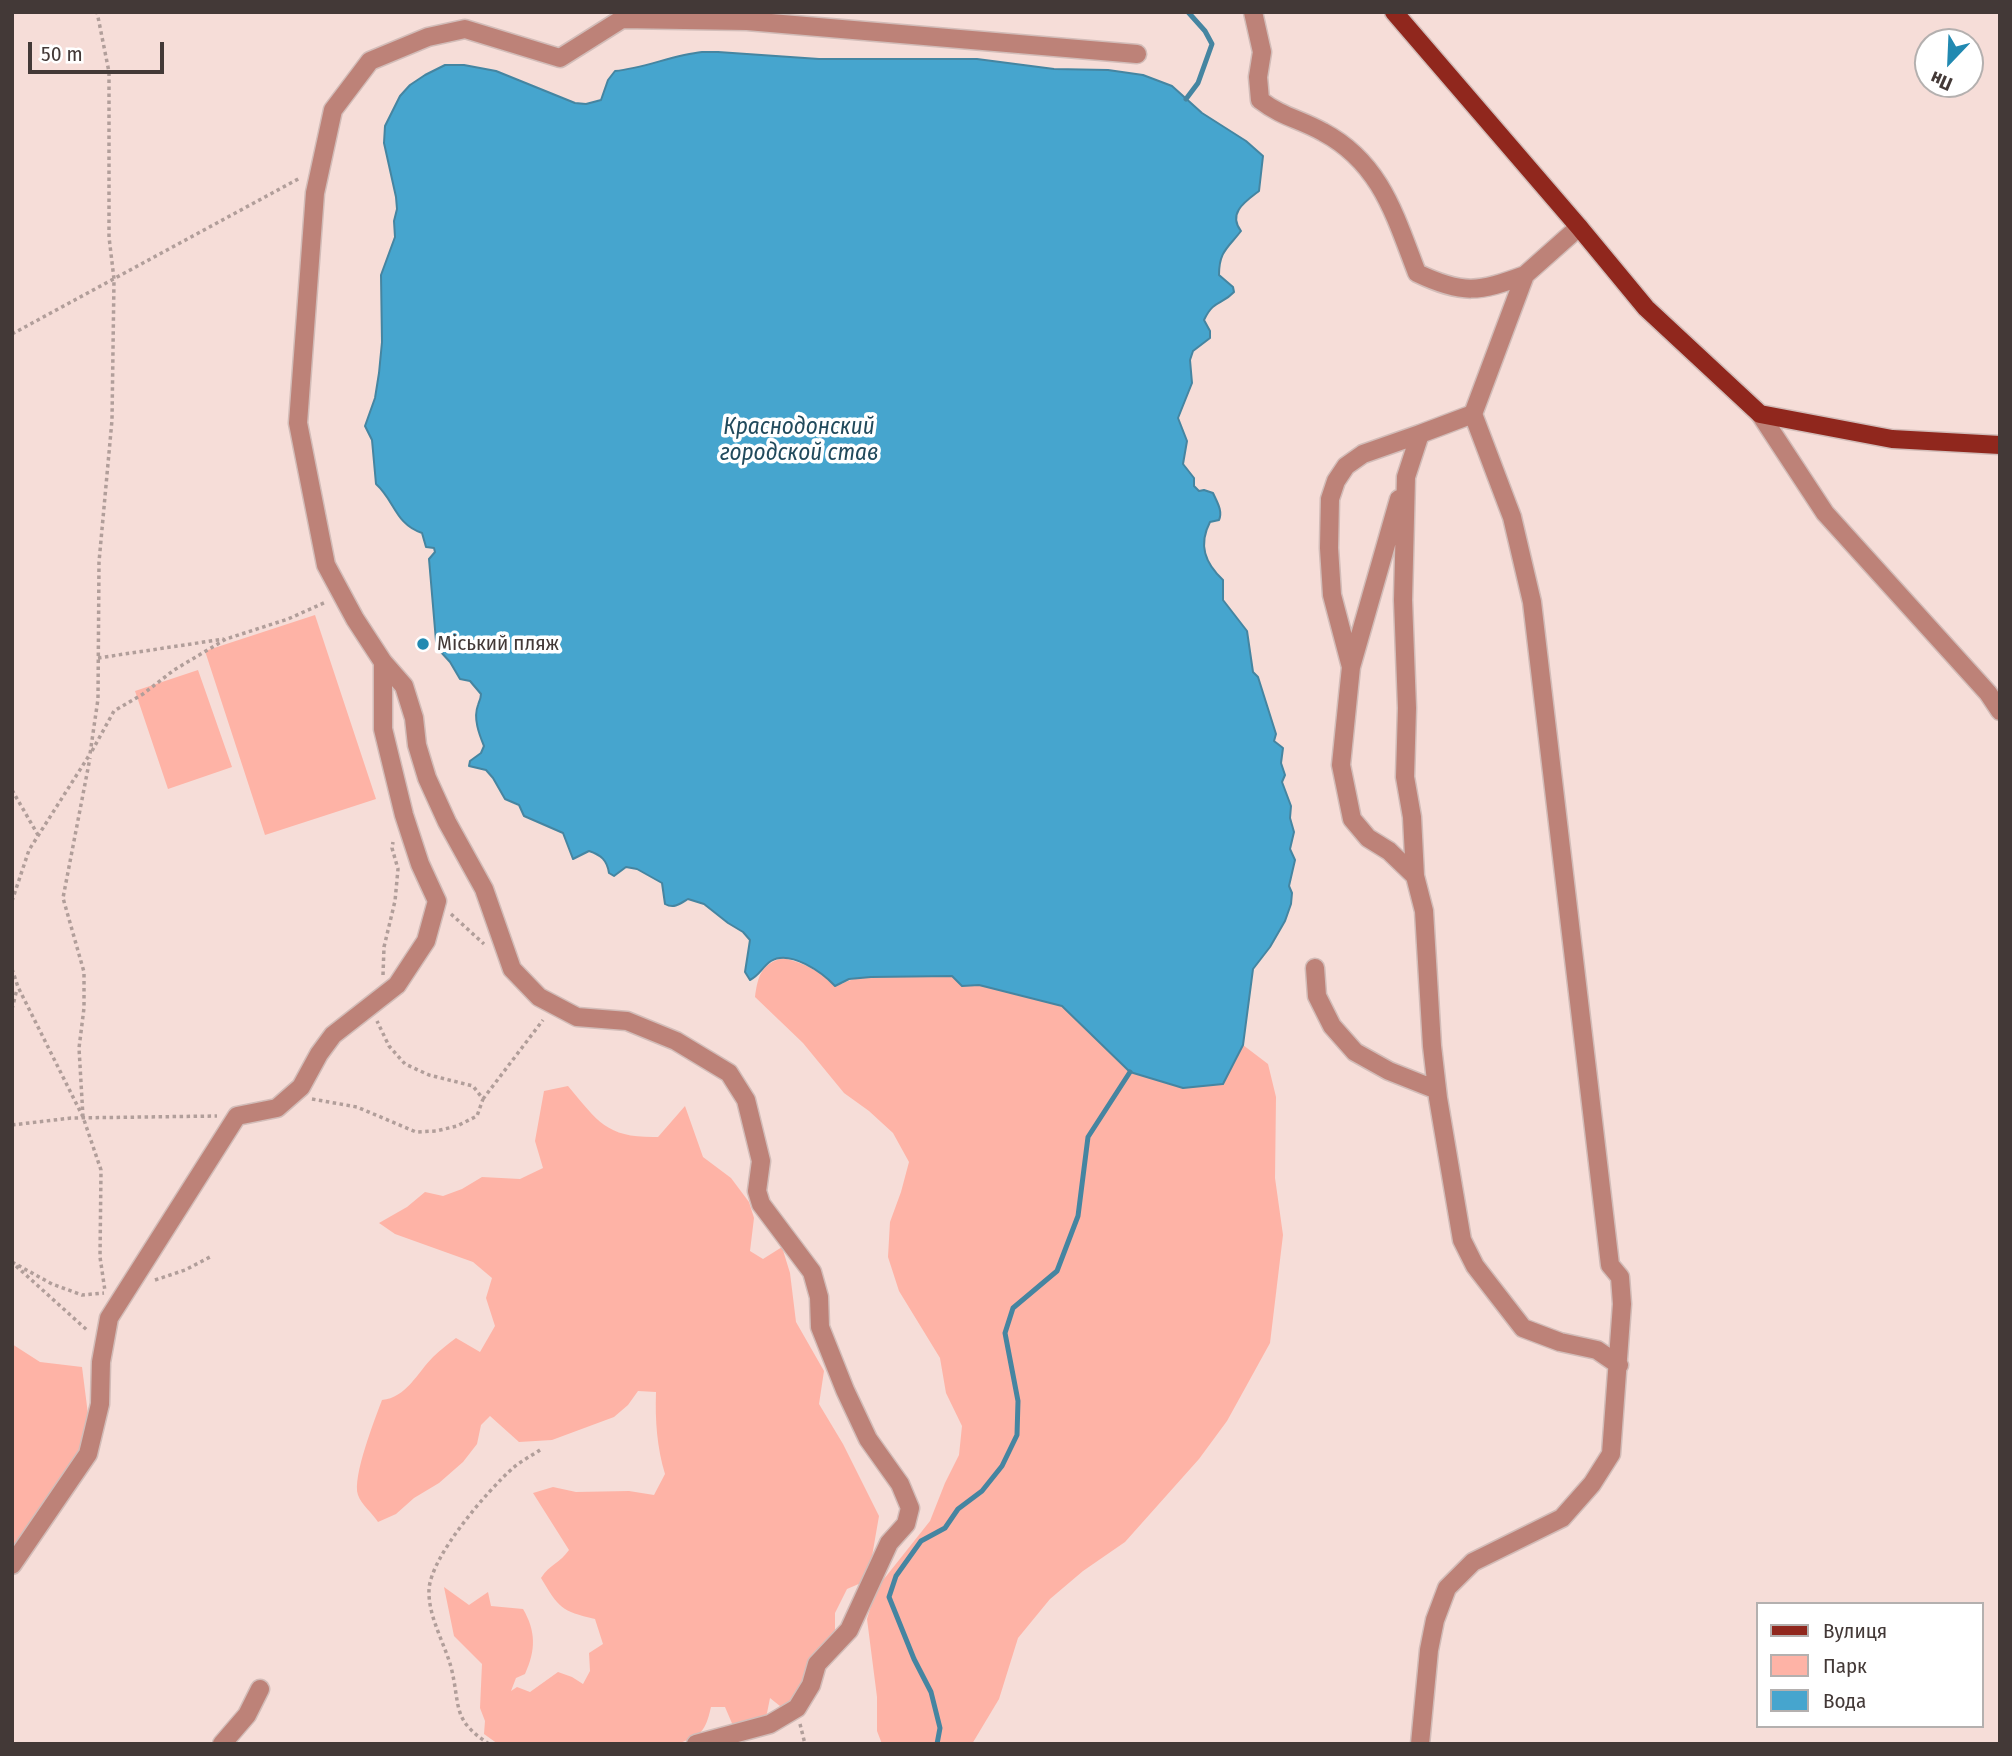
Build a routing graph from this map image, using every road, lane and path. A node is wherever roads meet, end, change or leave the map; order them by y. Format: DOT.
graph roads {
  1 [pos="97,12"];
  2 [pos="1253,12"];
  3 [pos="1394,12"];
  4 [pos="1137,54"];
  5 [pos="321,167"];
  6 [pos="1579,227"];
  7 [pos="1525,275"];
  8 [pos="114,279"];
  9 [pos="12,334"];
  10 [pos="1473,414"];
  11 [pos="1760,414"];
  12 [pos="1420,434"];
  13 [pos="2000,445"];
  14 [pos="1406,477"];
  15 [pos="342,594"];
  16 [pos="226,639"];
  17 [pos="98,658"];
  18 [pos="383,662"];
  19 [pos="1351,667"];
  20 [pos="2000,710"];
  21 [pos="90,754"];
  22 [pos="12,790"];
  23 [pos="38,835"];
  24 [pos="394,836"];
  25 [pos="398,873"];
  26 [pos="1415,876"];
  27 [pos="408,880"];
  28 [pos="12,901"];
  29 [pos="436,901"];
  30 [pos="512,968"];
  31 [pos="1315,968"];
  32 [pos="12,969"];
  33 [pos="18,987"];
  34 [pos="380,998"];
  35 [pos="554,1005"];
  36 [pos="12,1009"];
  37 [pos="1437,1090"];
  38 [pos="310,1098"];
  39 [pos="483,1099"];
  40 [pos="237,1116"];
  41 [pos="83,1118"];
  42 [pos="12,1125"];
  43 [pos="212,1256"];
  44 [pos="12,1263"];
  45 [pos="130,1288"];
  46 [pos="105,1341"];
  47 [pos="1619,1365"];
  48 [pos="540,1450"];
  49 [pos="12,1564"];
  50 [pos="260,1689"];
  51 [pos="222,1744"];
  52 [pos="489,1744"];
  53 [pos="696,1744"];
  54 [pos="1420,1744"];
  1 -- 8 [label="path"];
  2 -- 7 [label="street"];
  3 -- 6 [label="main road"];
  4 -- 5 [label="street"];
  5 -- 8 [label="path"];
  5 -- 15 [label="street"];
  6 -- 7 [label="street"];
  6 -- 11 [label="main road"];
  7 -- 10 [label="street"];
  8 -- 9 [label="path"];
  8 -- 17 [label="path"];
  10 -- 12 [label="street"];
  10 -- 47 [label="street"];
  11 -- 13 [label="main road"];
  11 -- 20 [label="street"];
  12 -- 14 [label="street"];
  12 -- 19 [label="street"];
  14 -- 19 [label="street"];
  14 -- 26 [label="street"];
  15 -- 16 [label="path"];
  15 -- 18 [label="street"];
  16 -- 17 [label="path"];
  16 -- 21 [label="path"];
  17 -- 21 [label="path"];
  18 -- 29 [label="street"];
  18 -- 30 [label="street"];
  19 -- 26 [label="street"];
  21 -- 23 [label="path"];
  21 -- 41 [label="path"];
  22 -- 23 [label="path"];
  23 -- 28 [label="path"];
  24 -- 25 [label="path"];
  25 -- 27 [label="path"];
  25 -- 34 [label="path"];
  26 -- 37 [label="street"];
  29 -- 30 [label="path"];
  29 -- 34 [label="street"];
  30 -- 35 [label="street"];
  31 -- 37 [label="street"];
  32 -- 33 [label="path"];
  33 -- 36 [label="path"];
  33 -- 41 [label="path"];
  34 -- 39 [label="path"];
  34 -- 40 [label="street"];
  35 -- 39 [label="path"];
  35 -- 53 [label="street"];
  37 -- 47 [label="street"];
  38 -- 39 [label="path"];
  40 -- 41 [label="path"];
  40 -- 45 [label="street"];
  41 -- 42 [label="path"];
  41 -- 44 [label="path"];
  43 -- 45 [label="path"];
  44 -- 46 [label="path"];
  45 -- 46 [label="street"];
  46 -- 49 [label="street"];
  47 -- 54 [label="street"];
  48 -- 52 [label="path"];
  50 -- 51 [label="street"];
}
